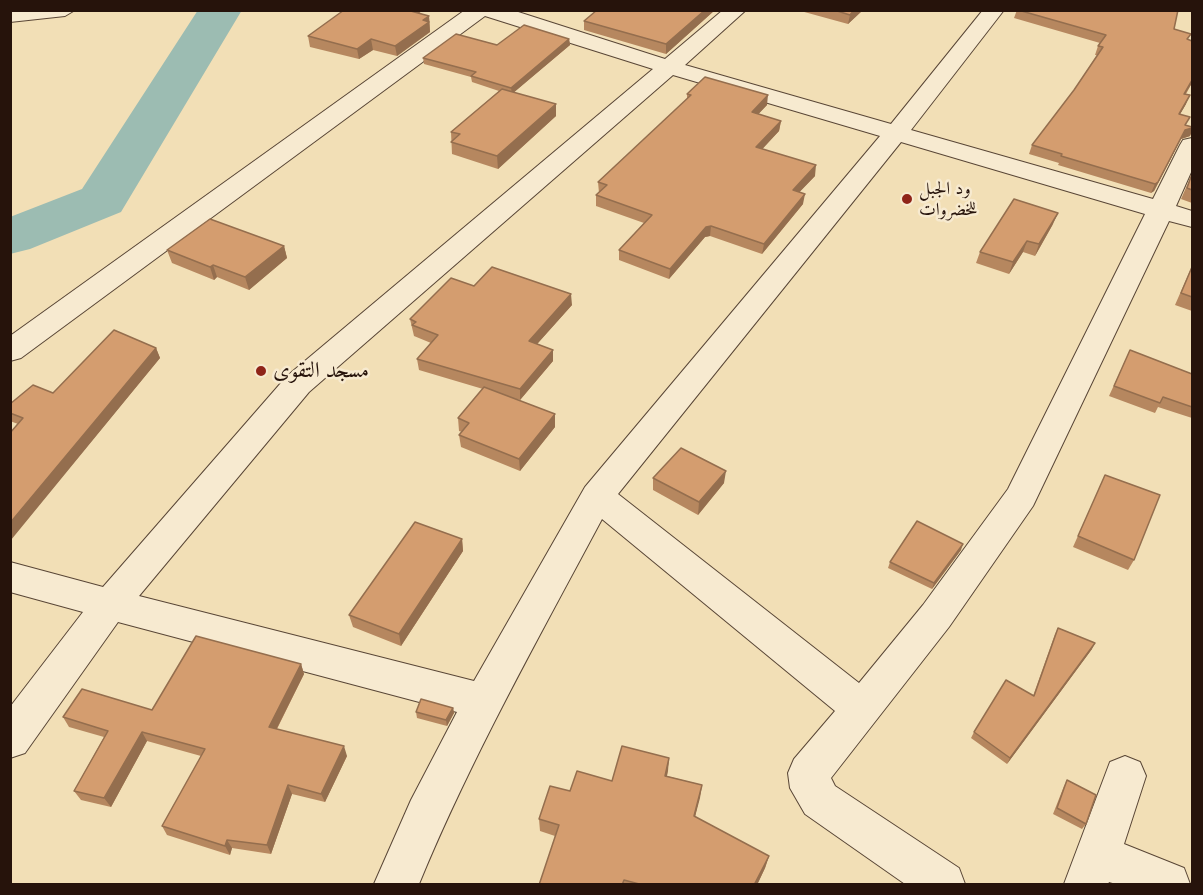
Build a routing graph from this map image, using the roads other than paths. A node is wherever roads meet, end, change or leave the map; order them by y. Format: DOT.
graph roads {
  1 [pos="65,10"];
  2 [pos="479,10"];
  3 [pos="489,10"];
  4 [pos="736,10"];
  5 [pos="994,10"];
  6 [pos="10,16"];
  7 [pos="672,68"];
  8 [pos="896,133"];
  9 [pos="1192,145"];
  10 [pos="1162,210"];
  11 [pos="1192,219"];
  12 [pos="10,351"];
  13 [pos="597,496"];
  14 [pos="10,577"];
  15 [pos="111,603"];
  16 [pos="484,701"];
  17 [pos="862,709"];
  18 [pos="10,740"];
  19 [pos="1125,776"];
  20 [pos="1092,870"];
  21 [pos="937,883"];
  22 [pos="397,885"];
  23 [pos="1168,885"];
  1 -- 6 [label="street"];
  2 -- 12 [label="street"];
  3 -- 7 [label="street"];
  4 -- 7 [label="street"];
  5 -- 8 [label="street"];
  7 -- 8 [label="street"];
  7 -- 15 [label="street"];
  8 -- 10 [label="street"];
  8 -- 13 [label="street"];
  9 -- 10 [label="street"];
  10 -- 11 [label="street"];
  10 -- 17 [label="street"];
  13 -- 16 [label="street"];
  13 -- 17 [label="street"];
  14 -- 15 [label="street"];
  15 -- 16 [label="street"];
  15 -- 18 [label="street"];
  16 -- 22 [label="street"];
  17 -- 21 [label="street"];
  19 -- 20 [label="street"];
  20 -- 23 [label="street"];
}
